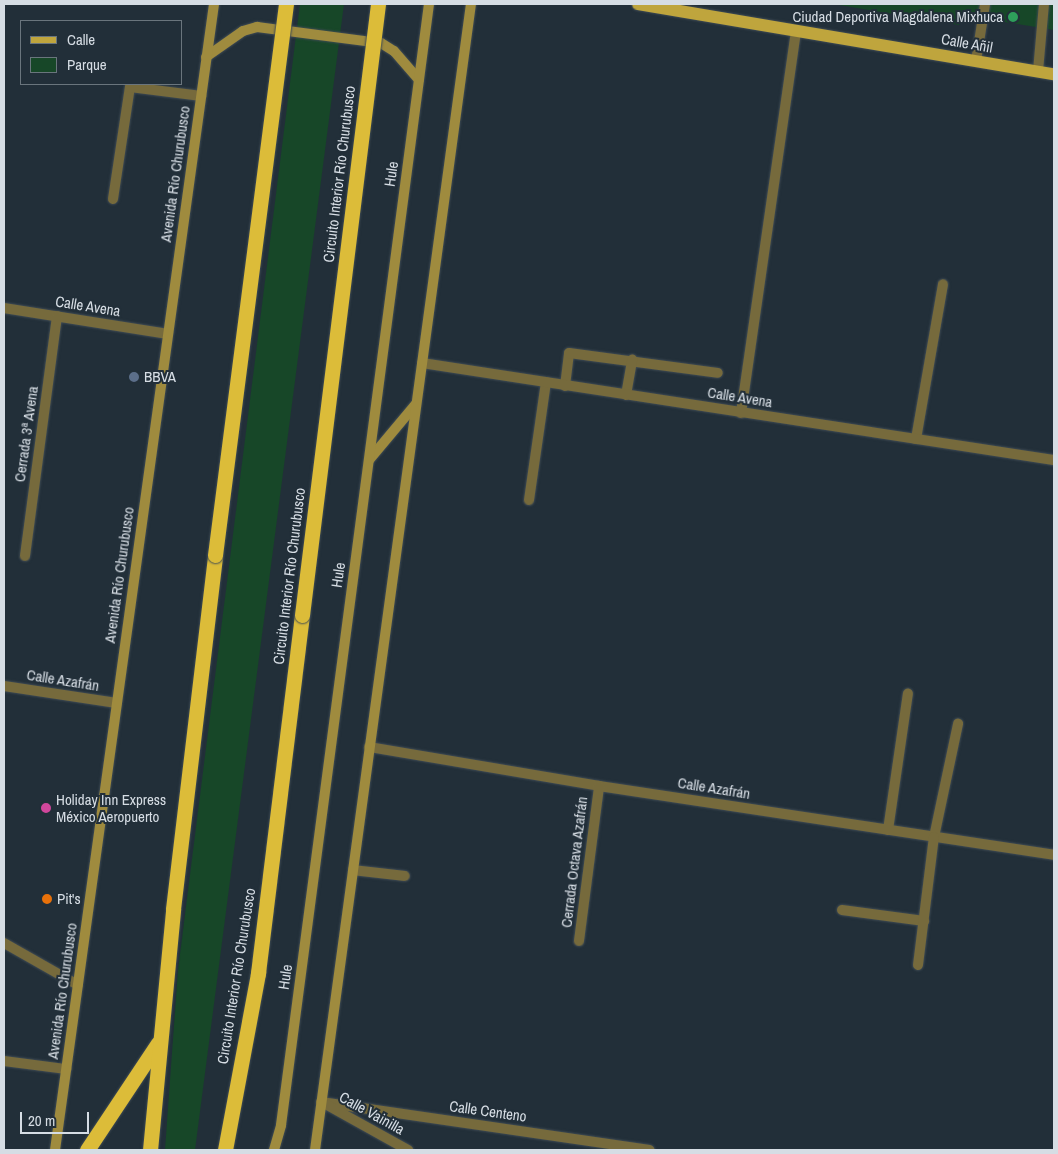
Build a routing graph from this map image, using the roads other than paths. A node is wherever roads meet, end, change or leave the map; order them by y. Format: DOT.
graph roads {
  1 [pos="214,4"];
  2 [pos="286,4"];
  3 [pos="378,4"];
  4 [pos="429,4"];
  5 [pos="471,4"];
  6 [pos="638,4"];
  7 [pos="985,4"];
  8 [pos="1044,4"];
  9 [pos="796,31"];
  10 [pos="206,57"];
  11 [pos="976,61"];
  12 [pos="1038,71"];
  13 [pos="1054,74"];
  14 [pos="419,80"];
  15 [pos="201,96"];
  16 [pos="113,199"];
  17 [pos="943,284"];
  18 [pos="4,308"];
  19 [pos="57,316"];
  20 [pos="168,334"];
  21 [pos="632,360"];
  22 [pos="422,363"];
  23 [pos="718,373"];
  24 [pos="546,382"];
  25 [pos="565,386"];
  26 [pos="626,395"];
  27 [pos="416,404"];
  28 [pos="741,413"];
  29 [pos="916,439"];
  30 [pos="1054,460"];
  31 [pos="368,461"];
  32 [pos="529,500"];
  33 [pos="25,556"];
  34 [pos="4,686"];
  35 [pos="908,693"];
  36 [pos="117,703"];
  37 [pos="958,724"];
  38 [pos="370,747"];
  39 [pos="599,786"];
  40 [pos="888,830"];
  41 [pos="934,837"];
  42 [pos="1054,856"];
  43 [pos="353,870"];
  44 [pos="405,876"];
  45 [pos="842,910"];
  46 [pos="924,921"];
  47 [pos="579,941"];
  48 [pos="4,943"];
  49 [pos="918,965"];
  50 [pos="78,985"];
  51 [pos="159,1041"];
  52 [pos="4,1060"];
  53 [pos="66,1069"];
  54 [pos="321,1102"];
  55 [pos="55,1150"];
  56 [pos="87,1150"];
  57 [pos="150,1150"];
  58 [pos="225,1150"];
  59 [pos="274,1150"];
  60 [pos="315,1150"];
  61 [pos="408,1150"];
  62 [pos="650,1150"];
  1 -- 10 [label="main road, Avenida Río Churubusco"];
  2 -- 51 [label="highway, bridge"];
  3 -- 58 [label="highway, Circuito Interior Río Churubusco, bridge"];
  4 -- 14 [label="main road, Hule"];
  5 -- 22 [label="main road"];
  6 -- 9 [label="main road, Calle Añil"];
  7 -- 11 [label="street"];
  8 -- 12 [label="street"];
  9 -- 11 [label="main road, Calle Añil"];
  9 -- 28 [label="street"];
  10 -- 14 [label="main road"];
  10 -- 15 [label="main road, Avenida Río Churubusco"];
  11 -- 12 [label="main road, Calle Añil"];
  12 -- 13 [label="main road, Calle Añil"];
  14 -- 31 [label="main road, Hule"];
  15 -- 16 [label="street"];
  15 -- 20 [label="main road, Avenida Río Churubusco"];
  17 -- 29 [label="street"];
  18 -- 19 [label="street, Calle Avena"];
  19 -- 20 [label="street, Calle Avena"];
  19 -- 33 [label="street, Cerrada 3ª Avena"];
  20 -- 36 [label="main road, Avenida Río Churubusco"];
  21 -- 23 [label="street"];
  21 -- 25 [label="street"];
  21 -- 26 [label="street"];
  22 -- 24 [label="street, Calle Avena"];
  22 -- 27 [label="main road"];
  24 -- 25 [label="street, Calle Avena"];
  24 -- 32 [label="street"];
  25 -- 26 [label="street, Calle Avena"];
  26 -- 28 [label="street, Calle Avena"];
  27 -- 31 [label="main road"];
  27 -- 38 [label="main road"];
  28 -- 29 [label="street, Calle Avena"];
  29 -- 30 [label="street, Calle Avena"];
  31 -- 59 [label="main road, Hule"];
  34 -- 36 [label="street, Calle Azafrán"];
  35 -- 40 [label="street"];
  36 -- 50 [label="main road, Avenida Río Churubusco"];
  37 -- 41 [label="street"];
  38 -- 39 [label="street, Calle Azafrán"];
  38 -- 43 [label="main road"];
  39 -- 40 [label="street, Calle Azafrán"];
  39 -- 47 [label="street, Cerrada Octava Azafrán"];
  40 -- 41 [label="street, Calle Azafrán"];
  41 -- 42 [label="street, Calle Azafrán"];
  41 -- 46 [label="street"];
  43 -- 44 [label="street"];
  43 -- 54 [label="main road"];
  45 -- 46 [label="street"];
  46 -- 49 [label="street"];
  48 -- 50 [label="street"];
  50 -- 53 [label="main road, Avenida Río Churubusco"];
  51 -- 56 [label="highway"];
  51 -- 57 [label="highway"];
  52 -- 53 [label="street"];
  53 -- 55 [label="main road, Avenida Río Churubusco"];
  54 -- 60 [label="main road"];
  54 -- 61 [label="street, Calle Vainilla"];
  54 -- 62 [label="street, Calle Centeno"];
}
